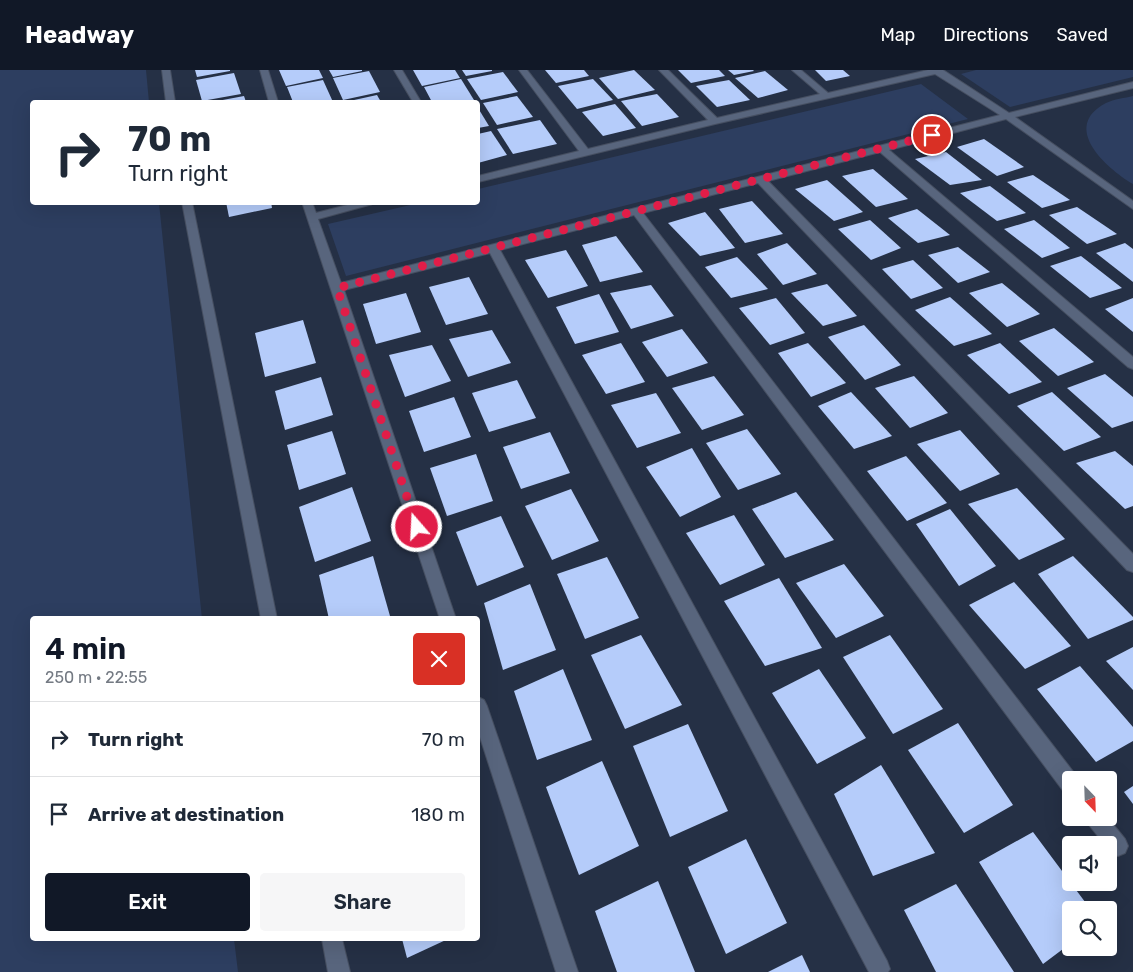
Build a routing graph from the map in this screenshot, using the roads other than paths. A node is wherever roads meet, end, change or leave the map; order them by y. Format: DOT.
graph roads {
  1 [pos="166,70"];
  2 [pos="264,70"];
  3 [pos="398,70"];
  4 [pos="523,70"];
  5 [pos="663,70"];
  6 [pos="796,70"];
  7 [pos="937,70"];
  8 [pos="1133,85"];
  9 [pos="827,96"];
  10 [pos="171,100"];
  11 [pos="273,100"];
  12 [pos="416,100"];
  13 [pos="1008,116"];
  14 [pos="715,122"];
  15 [pos="881,148"];
  16 [pos="585,152"];
  17 [pos="480,178"];
  18 [pos="760,179"];
  19 [pos="188,205"];
  20 [pos="308,205"];
  21 [pos="362,205"];
  22 [pos="1133,206"];
  23 [pos="636,211"];
  24 [pos="312,217"];
  25 [pos="493,248"];
  26 [pos="337,288"];
  27 [pos="1133,364"];
  28 [pos="1133,565"];
  29 [pos="268,616"];
  30 [pos="447,616"];
  31 [pos="480,712"];
  32 [pos="1062,773"];
  33 [pos="1102,826"];
  34 [pos="1118,846"];
  35 [pos="332,941"];
  36 [pos="878,969"];
  37 [pos="339,972"];
  38 [pos="567,972"];
  1 -- 10 [label="street"];
  2 -- 11 [label="street"];
  3 -- 12 [label="street"];
  4 -- 16 [label="street"];
  5 -- 14 [label="street"];
  6 -- 9 [label="street"];
  7 -- 9 [label="street"];
  7 -- 13 [label="street"];
  8 -- 13 [label="street"];
  9 -- 14 [label="street"];
  13 -- 15 [label="street"];
  13 -- 22 [label="street"];
  14 -- 16 [label="street"];
  15 -- 18 [label="street"];
  15 -- 27 [label="street"];
  16 -- 17 [label="street"];
  18 -- 23 [label="street"];
  18 -- 28 [label="street"];
  19 -- 29 [label="street"];
  20 -- 24 [label="street"];
  21 -- 24 [label="street"];
  23 -- 25 [label="street"];
  23 -- 32 [label="street"];
  24 -- 26 [label="street"];
  25 -- 26 [label="street"];
  25 -- 36 [label="street"];
  26 -- 30 [label="street"];
  31 -- 38 [label="street"];
  33 -- 34 [label="street"];
  35 -- 37 [label="street"];
}
